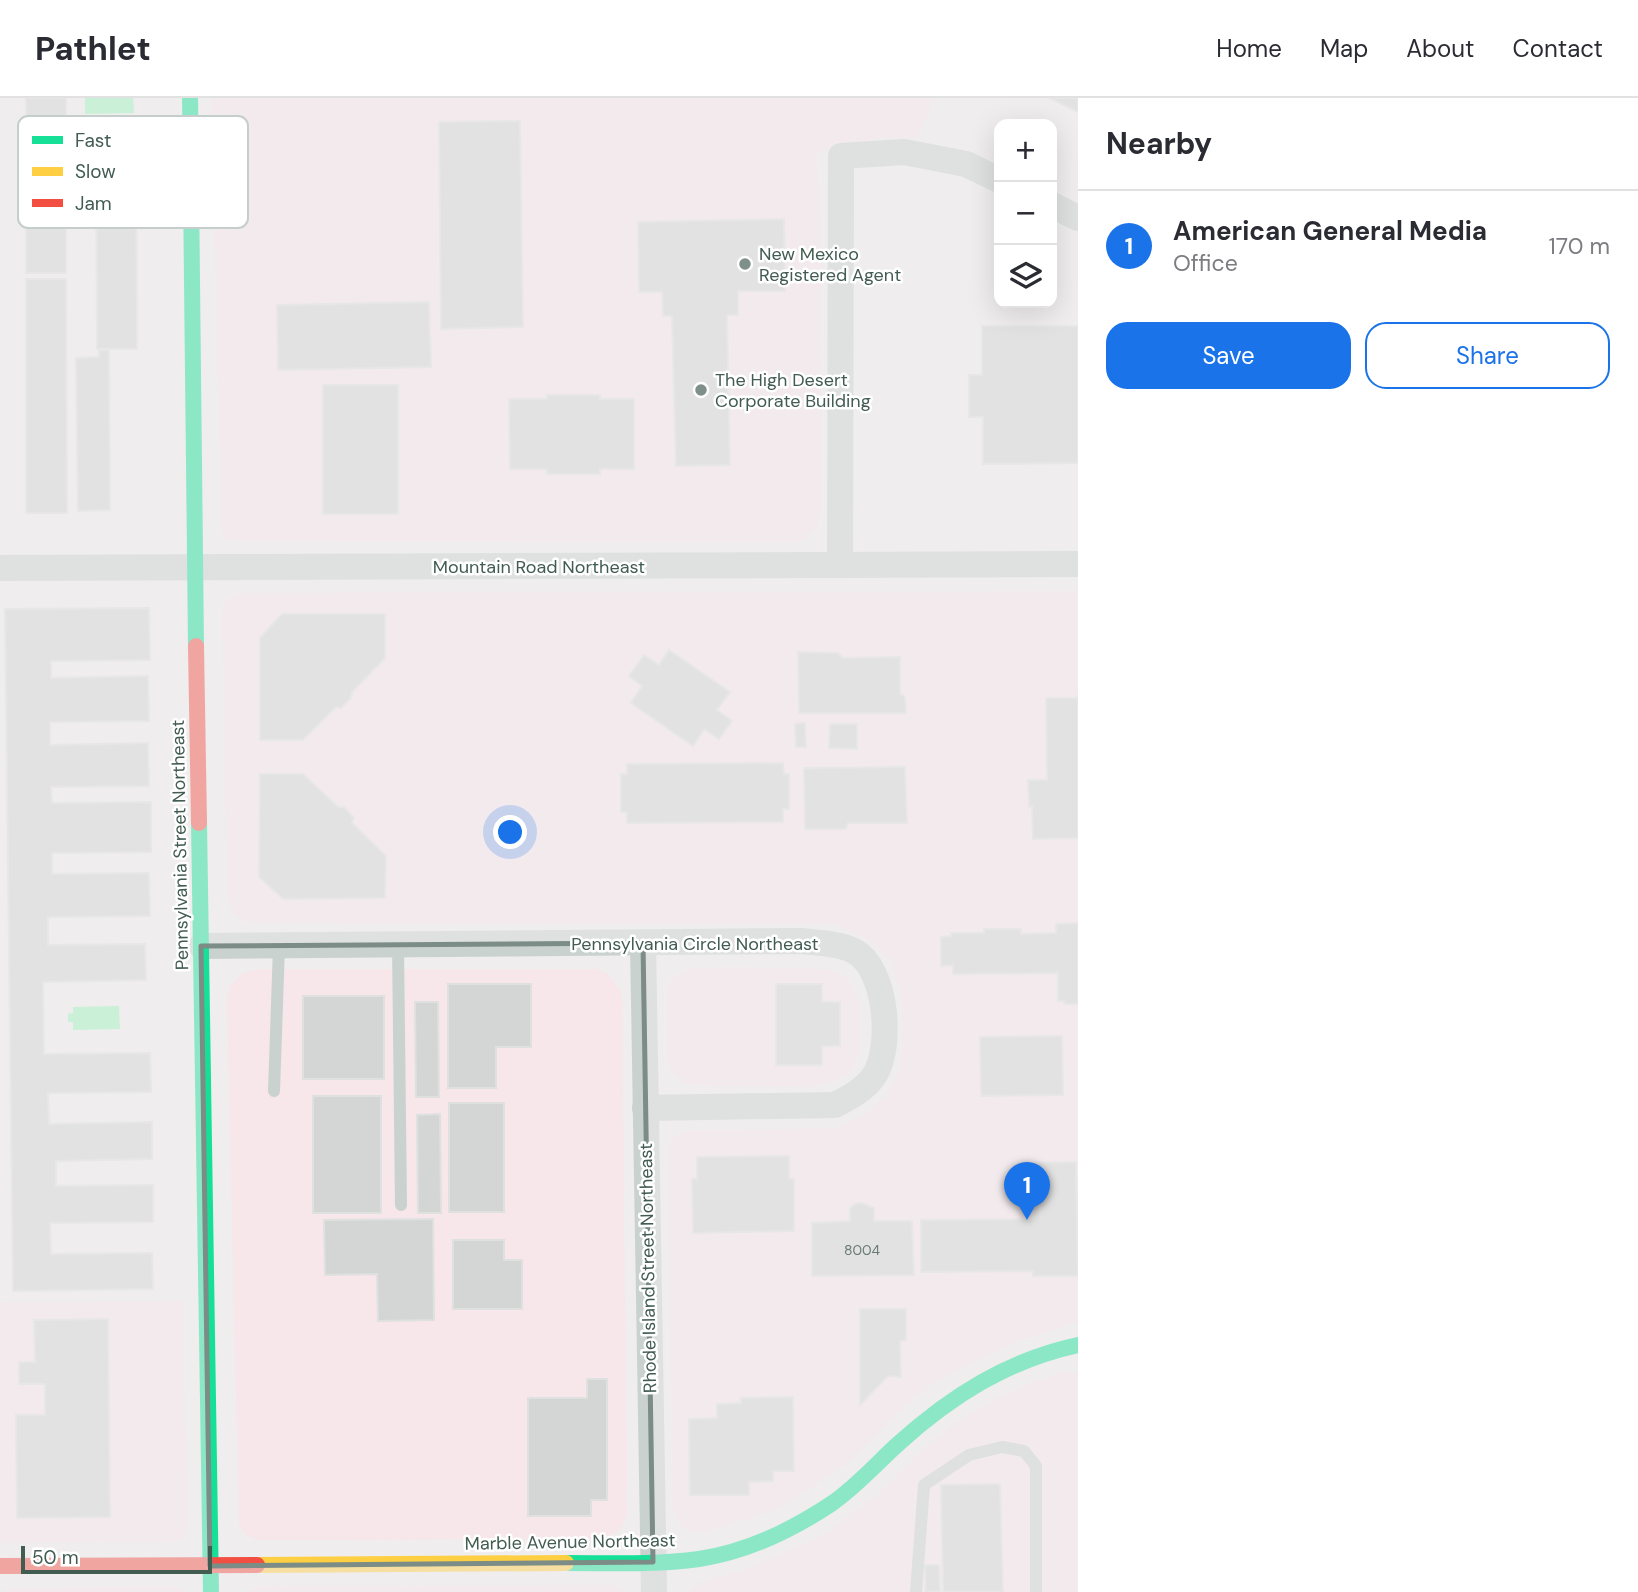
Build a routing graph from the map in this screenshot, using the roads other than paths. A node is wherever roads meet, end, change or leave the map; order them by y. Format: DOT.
graph roads {
  1 [pos="190,98"];
  2 [pos="190,116"];
  3 [pos="994,178"];
  4 [pos="1057,208"];
  5 [pos="1078,218"];
  6 [pos="191,228"];
  7 [pos="1078,564"];
  8 [pos="840,565"];
  9 [pos="0,568"];
  10 [pos="195,568"];
  11 [pos="643,943"];
  12 [pos="398,945"];
  13 [pos="201,946"];
  14 [pos="279,946"];
  15 [pos="274,1091"];
  16 [pos="645,1108"];
  17 [pos="401,1205"];
  18 [pos="1078,1345"];
  19 [pos="653,1562"];
  20 [pos="0,1566"];
  21 [pos="210,1566"];
  22 [pos="211,1592"];
  23 [pos="654,1592"];
  24 [pos="916,1592"];
  25 [pos="1037,1592"];
  1 -- 2 [label="street, Pennsylvania Street Northeast"];
  3 -- 8 [label="street"];
  4 -- 5 [label="street"];
  6 -- 10 [label="street, Pennsylvania Street Northeast"];
  7 -- 8 [label="street, Mountain Road Northeast"];
  8 -- 10 [label="street, Mountain Road Northeast"];
  9 -- 10 [label="street, Mountain Road Northeast"];
  10 -- 13 [label="street, Pennsylvania Street Northeast"];
  11 -- 12 [label="street, Pennsylvania Circle Northeast"];
  11 -- 16 [label="street, Rhode Island Street Northeast"];
  11 -- 16 [label="street, Pennsylvania Circle Northeast"];
  12 -- 14 [label="street, Pennsylvania Circle Northeast"];
  12 -- 17 [label="lane"];
  13 -- 14 [label="street, Pennsylvania Circle Northeast"];
  13 -- 21 [label="street, Pennsylvania Street Northeast"];
  14 -- 15 [label="lane"];
  16 -- 19 [label="street, Rhode Island Street Northeast"];
  18 -- 19 [label="street, Marble Avenue Northeast"];
  19 -- 21 [label="street, Marble Avenue Northeast"];
  19 -- 23 [label="street, Rhode Island Street Northeast"];
  20 -- 21 [label="street, Marble Avenue Northeast"];
  21 -- 22 [label="street, Pennsylvania Street Northeast"];
  24 -- 25 [label="lane"];
}
